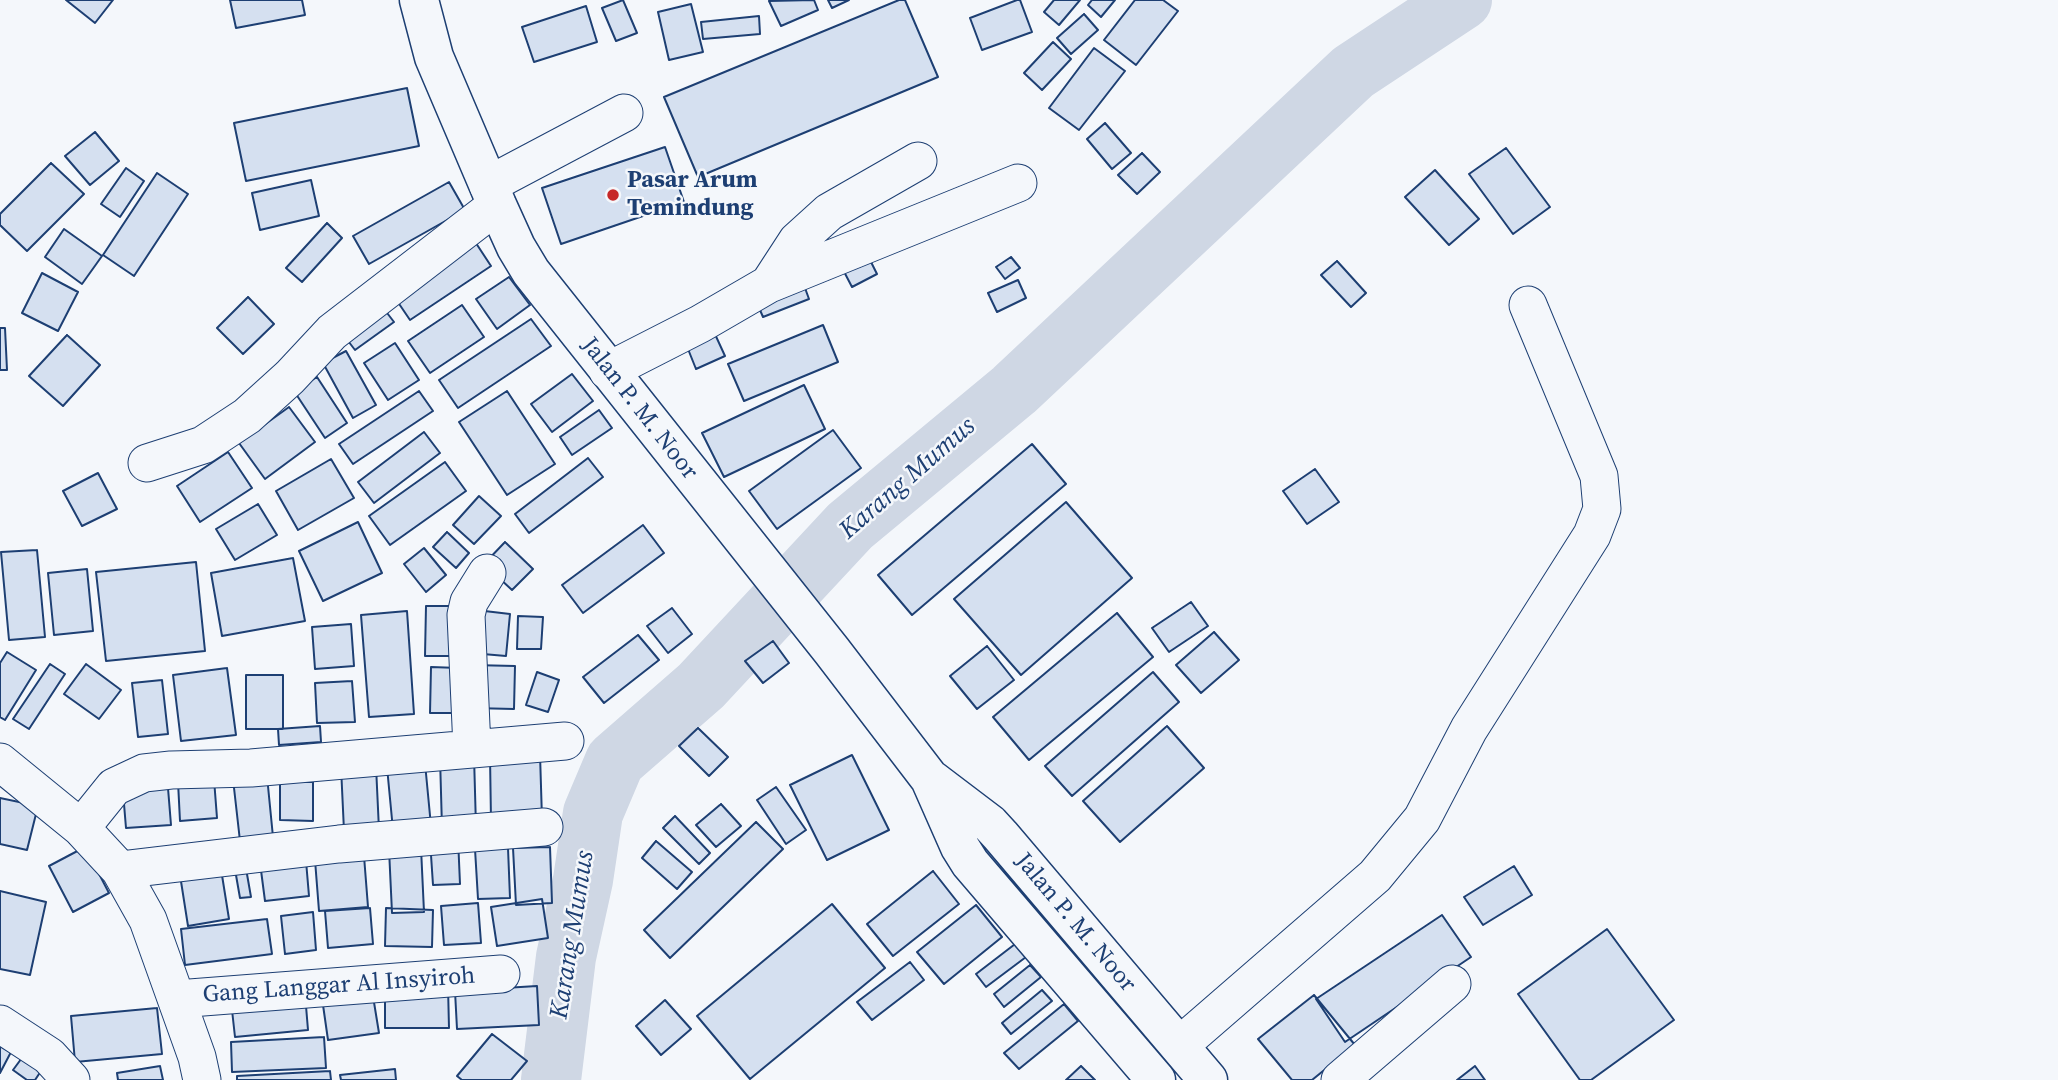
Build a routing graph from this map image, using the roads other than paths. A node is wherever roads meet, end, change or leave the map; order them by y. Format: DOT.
graph roads {
  1 [pos="419,0"];
  2 [pos="624,113"];
  3 [pos="918,161"];
  4 [pos="1018,183"];
  5 [pos="492,195"];
  6 [pos="769,284"];
  7 [pos="1528,304"];
  8 [pos="608,371"];
  9 [pos="147,463"];
  10 [pos="487,573"];
  11 [pos="565,741"];
  12 [pos="472,748"];
  13 [pos="0,762"];
  14 [pos="930,779"];
  15 [pos="81,828"];
  16 [pos="544,828"];
  17 [pos="120,870"];
  18 [pos="501,974"];
  19 [pos="1452,985"];
  20 [pos="177,999"];
  21 [pos="0,1024"];
  22 [pos="1179,1046"];
  23 [pos="71,1080"];
  24 [pos="202,1080"];
  25 [pos="1156,1080"];
  26 [pos="1208,1080"];
  27 [pos="1340,1080"];
  1 -- 5 [label="highway, Jalan P. M. Noor"];
  2 -- 5 [label="street"];
  3 -- 6 [label="street"];
  4 -- 6 [label="street"];
  5 -- 8 [label="highway, Jalan P. M. Noor"];
  5 -- 9 [label="street"];
  6 -- 8 [label="street"];
  7 -- 22 [label="street"];
  8 -- 14 [label="highway, Jalan P. M. Noor"];
  10 -- 12 [label="street"];
  11 -- 12 [label="street"];
  12 -- 15 [label="street"];
  13 -- 15 [label="street"];
  14 -- 22 [label="highway, Jalan P. M. Noor"];
  14 -- 25 [label="highway, Jalan P. M. Noor"];
  15 -- 17 [label="street"];
  16 -- 17 [label="street"];
  17 -- 20 [label="street"];
  18 -- 20 [label="street, Gang Langgar Al Insyiroh"];
  19 -- 27 [label="street"];
  20 -- 24 [label="street"];
  21 -- 23 [label="street"];
  22 -- 26 [label="highway, Jalan P. M. Noor"];
}
